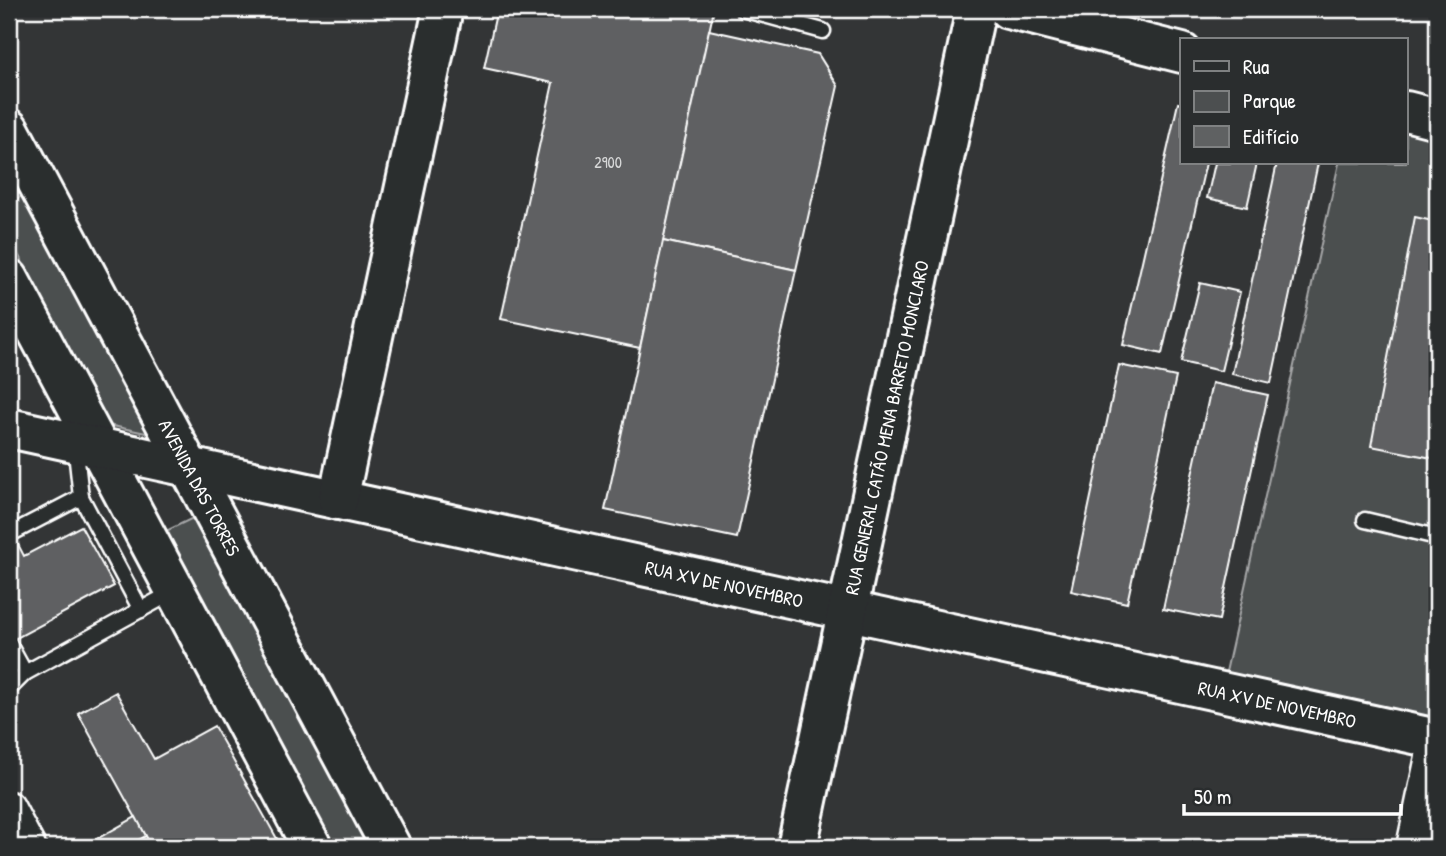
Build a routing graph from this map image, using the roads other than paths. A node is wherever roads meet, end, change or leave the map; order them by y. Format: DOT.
graph roads {
  1 [pos="443,9"];
  2 [pos="742,9"];
  3 [pos="976,9"];
  4 [pos="1008,9"];
  5 [pos="823,31"];
  6 [pos="1180,52"];
  7 [pos="1408,112"];
  8 [pos="1437,119"];
  9 [pos="13,153"];
  10 [pos="9,279"];
  11 [pos="9,428"];
  12 [pos="86,445"];
  13 [pos="190,468"];
  14 [pos="81,496"];
  15 [pos="338,500"];
  16 [pos="1365,520"];
  17 [pos="12,533"];
  18 [pos="1437,537"];
  19 [pos="174,591"];
  20 [pos="141,610"];
  21 [pos="847,610"];
  22 [pos="9,644"];
  23 [pos="25,673"];
  24 [pos="9,689"];
  25 [pos="1436,738"];
  26 [pos="9,807"];
  27 [pos="30,847"];
  28 [pos="312,847"];
  29 [pos="391,847"];
  30 [pos="797,847"];
  31 [pos="1412,847"];
  1 -- 15 [label="street"];
  2 -- 5 [label="lane"];
  3 -- 21 [label="street, RUA GENERAL CATÃO MENA BARRETO MONCLARO"];
  4 -- 6 [label="street"];
  7 -- 8 [label="street"];
  9 -- 13 [label="street, AVENIDA DAS TORRES"];
  10 -- 12 [label="street"];
  11 -- 12 [label="street, RUA XV DE NOVEMBRO"];
  12 -- 13 [label="street, RUA XV DE NOVEMBRO"];
  12 -- 14 [label="lane"];
  12 -- 19 [label="street"];
  13 -- 15 [label="street, RUA XV DE NOVEMBRO"];
  13 -- 29 [label="street, AVENIDA DAS TORRES"];
  14 -- 17 [label="lane"];
  14 -- 20 [label="lane"];
  15 -- 21 [label="street, RUA XV DE NOVEMBRO"];
  16 -- 18 [label="lane"];
  19 -- 20 [label="lane"];
  19 -- 28 [label="street"];
  20 -- 23 [label="lane"];
  21 -- 25 [label="street, RUA XV DE NOVEMBRO"];
  21 -- 30 [label="street, RUA GENERAL CATÃO MENA BARRETO MONCLARO"];
  22 -- 23 [label="lane"];
  23 -- 24 [label="lane"];
  25 -- 31 [label="street"];
  26 -- 27 [label="street"];
}
